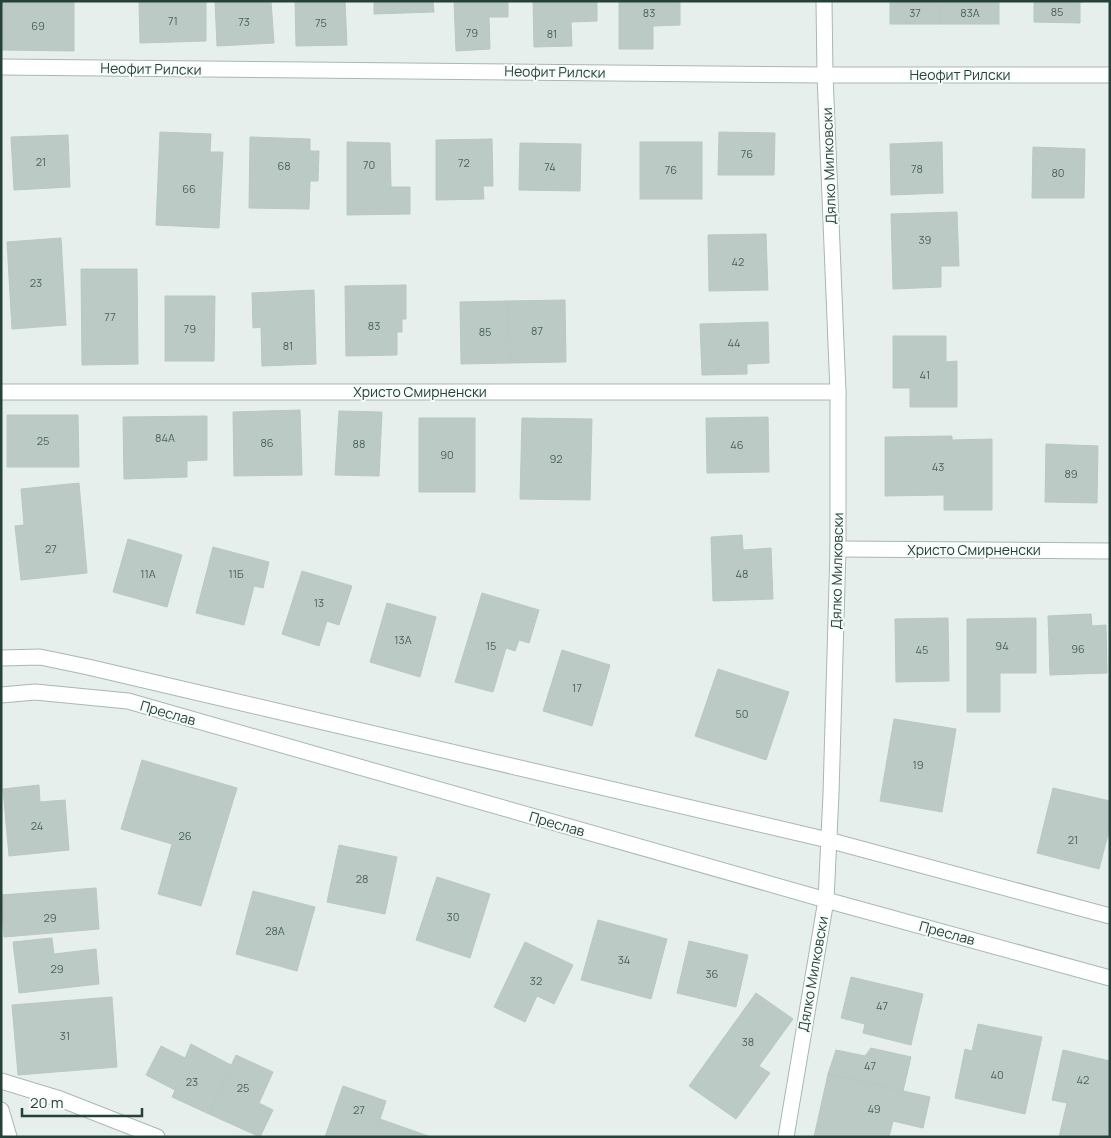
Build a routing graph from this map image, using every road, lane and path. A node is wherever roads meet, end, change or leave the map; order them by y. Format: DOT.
graph roads {
  1 [pos="824,1"];
  2 [pos="1,68"];
  3 [pos="825,75"];
  4 [pos="1110,75"];
  5 [pos="1,392"];
  6 [pos="838,392"];
  7 [pos="838,550"];
  8 [pos="1110,551"];
  9 [pos="1,658"];
  10 [pos="1,695"];
  11 [pos="828,840"];
  12 [pos="826,900"];
  13 [pos="1110,916"];
  14 [pos="1110,978"];
  15 [pos="1,1081"];
  16 [pos="1,1110"];
  17 [pos="9,1137"];
  18 [pos="157,1137"];
  19 [pos="786,1137"];
  1 -- 3 [label="street, Дялко Милковски"];
  2 -- 3 [label="street, Неофит Рилски"];
  3 -- 4 [label="street, Неофит Рилски"];
  3 -- 6 [label="street, Дялко Милковски"];
  5 -- 6 [label="street, Христо Смирненски"];
  6 -- 7 [label="street, Дялко Милковски"];
  7 -- 8 [label="street, Христо Смирненски"];
  7 -- 11 [label="street, Дялко Милковски"];
  9 -- 11 [label="street, Преслав"];
  10 -- 12 [label="street, Преслав"];
  11 -- 12 [label="street, Дялко Милковски"];
  11 -- 13 [label="street, Преслав"];
  12 -- 14 [label="street, Преслав"];
  12 -- 19 [label="street, Дялко Милковски"];
  15 -- 18 [label="street"];
  16 -- 17 [label="street"];
}
